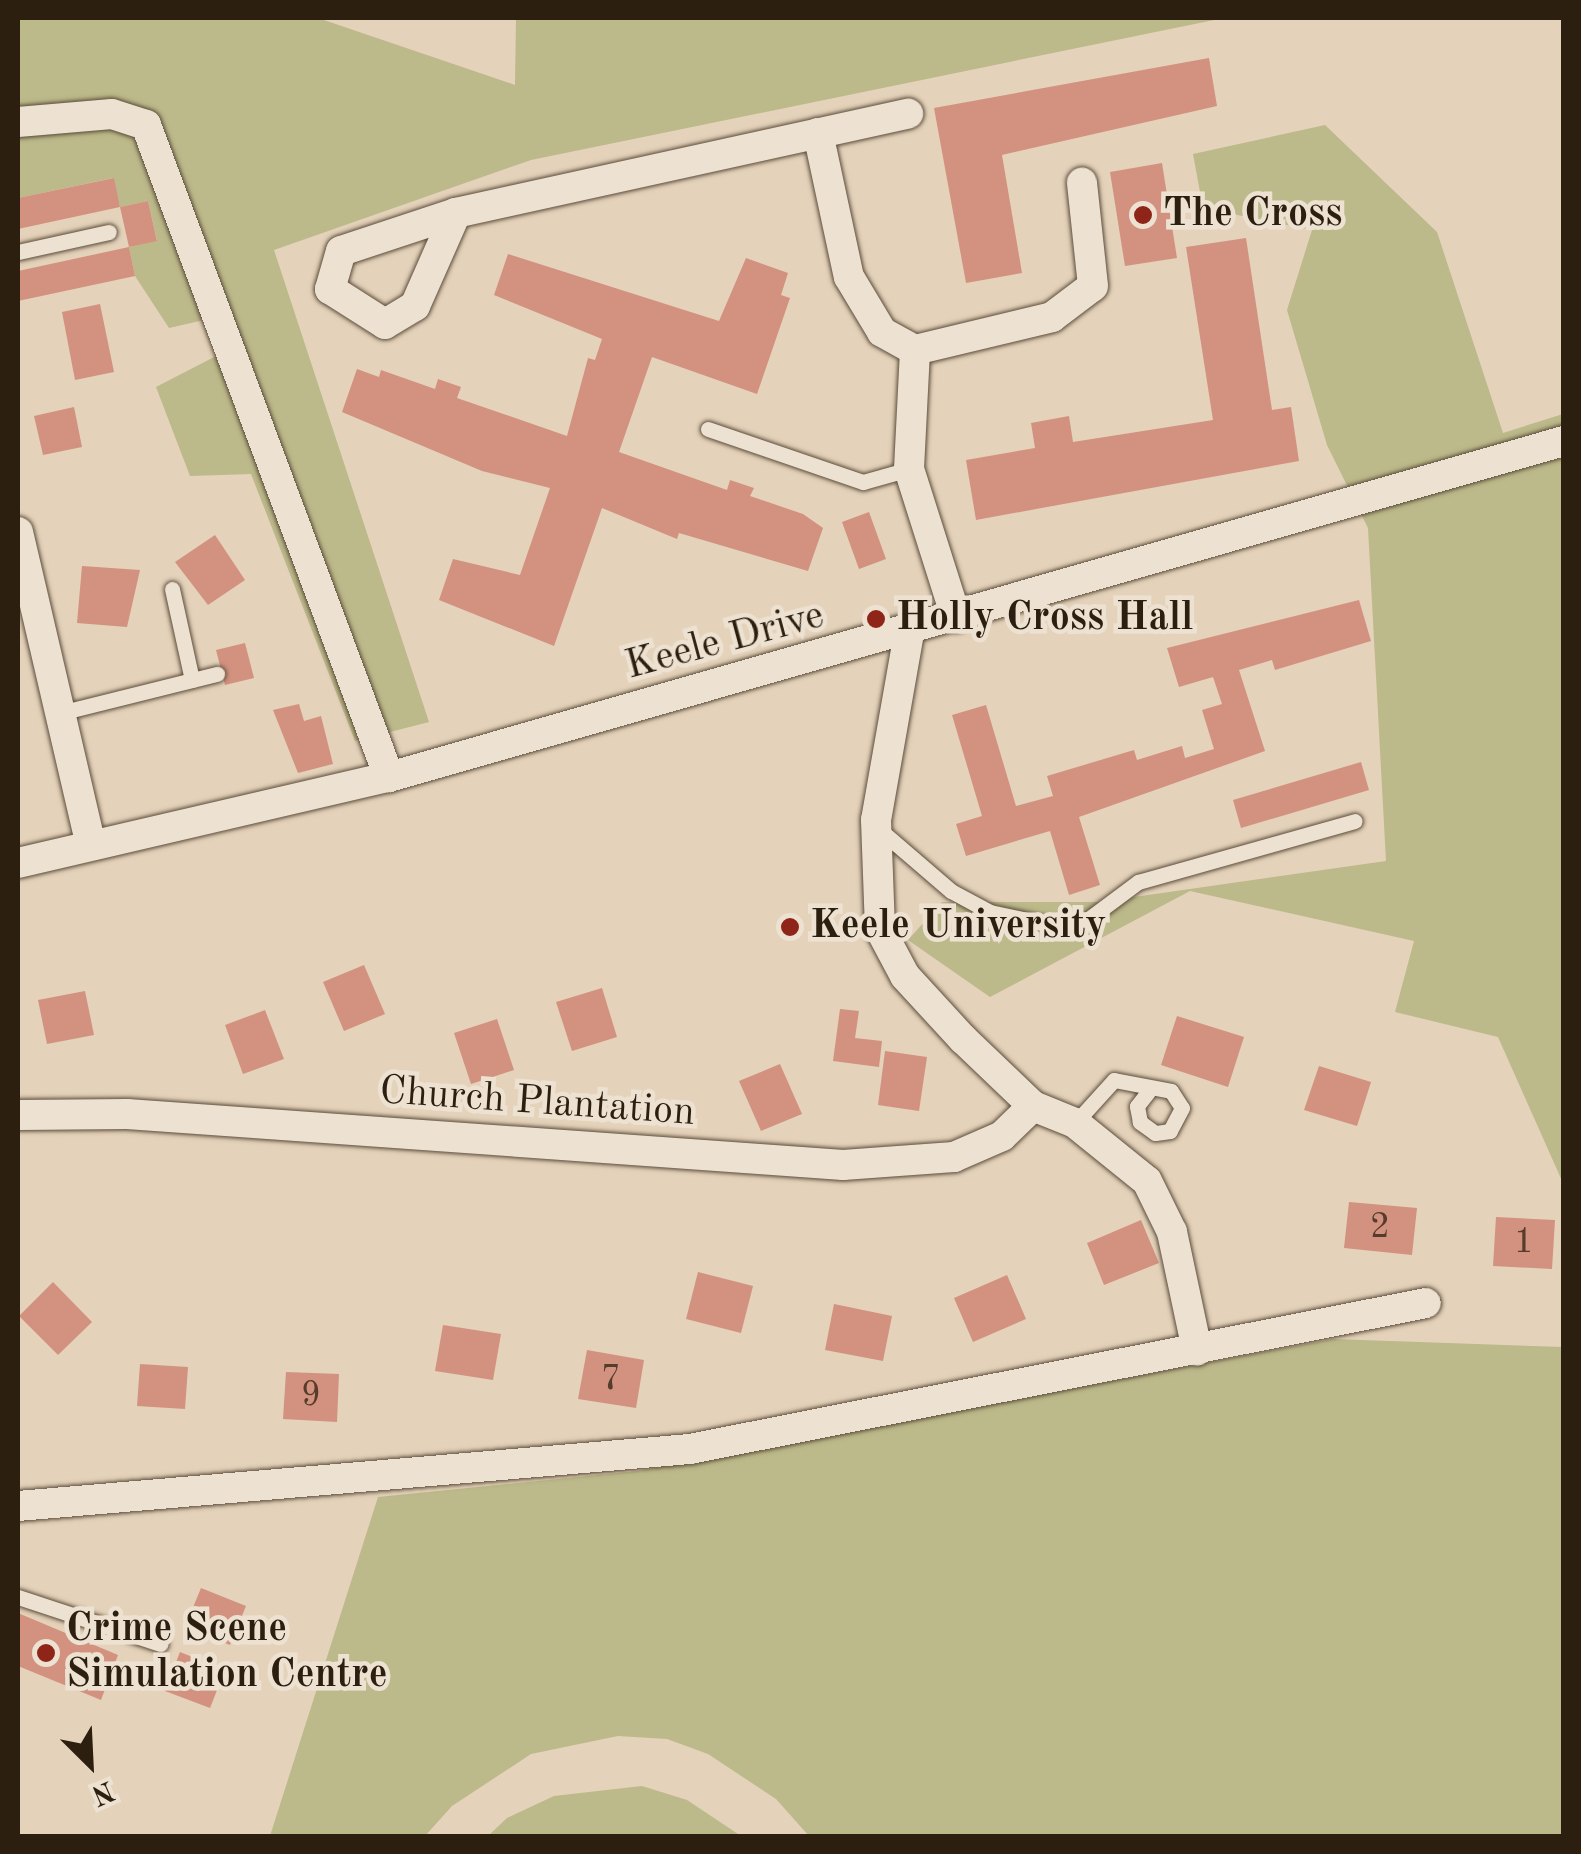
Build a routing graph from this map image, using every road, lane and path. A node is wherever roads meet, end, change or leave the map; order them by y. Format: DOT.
graph roads {
  1 [pos="908,114"];
  2 [pos="18,122"];
  3 [pos="818,133"];
  4 [pos="1082,183"];
  5 [pos="456,212"];
  6 [pos="109,232"];
  7 [pos="18,252"];
  8 [pos="916,350"];
  9 [pos="708,429"];
  10 [pos="1564,441"];
  11 [pos="909,469"];
  12 [pos="19,542"];
  13 [pos="172,589"];
  14 [pos="956,617"];
  15 [pos="910,632"];
  16 [pos="217,674"];
  17 [pos="192,680"];
  18 [pos="60,713"];
  19 [pos="389,777"];
  20 [pos="1355,821"];
  21 [pos="876,827"];
  22 [pos="91,845"];
  23 [pos="18,863"];
  24 [pos="1148,1092"];
  25 [pos="1033,1106"];
  26 [pos="18,1115"];
  27 [pos="1075,1123"];
  28 [pos="1426,1304"];
  29 [pos="1197,1350"];
  30 [pos="18,1506"];
  31 [pos="18,1598"];
  32 [pos="160,1644"];
  1 -- 3 [label="street"];
  2 -- 19 [label="street"];
  3 -- 5 [label="street"];
  3 -- 8 [label="street"];
  4 -- 8 [label="street"];
  6 -- 7 [label="lane"];
  8 -- 11 [label="street"];
  9 -- 11 [label="lane"];
  10 -- 14 [label="street, Keele Drive"];
  11 -- 14 [label="street"];
  12 -- 18 [label="street"];
  13 -- 17 [label="lane"];
  14 -- 15 [label="street, Keele Drive"];
  15 -- 19 [label="street, Keele Drive"];
  15 -- 21 [label="street"];
  16 -- 17 [label="lane"];
  17 -- 18 [label="lane"];
  18 -- 22 [label="street"];
  19 -- 22 [label="street, Keele Drive"];
  20 -- 21 [label="lane"];
  21 -- 25 [label="street"];
  22 -- 23 [label="street, Keele Drive"];
  24 -- 27 [label="lane"];
  25 -- 26 [label="street, Church Plantation"];
  25 -- 27 [label="street"];
  27 -- 29 [label="street"];
  28 -- 29 [label="street"];
  29 -- 30 [label="street"];
  31 -- 32 [label="lane"];
}
